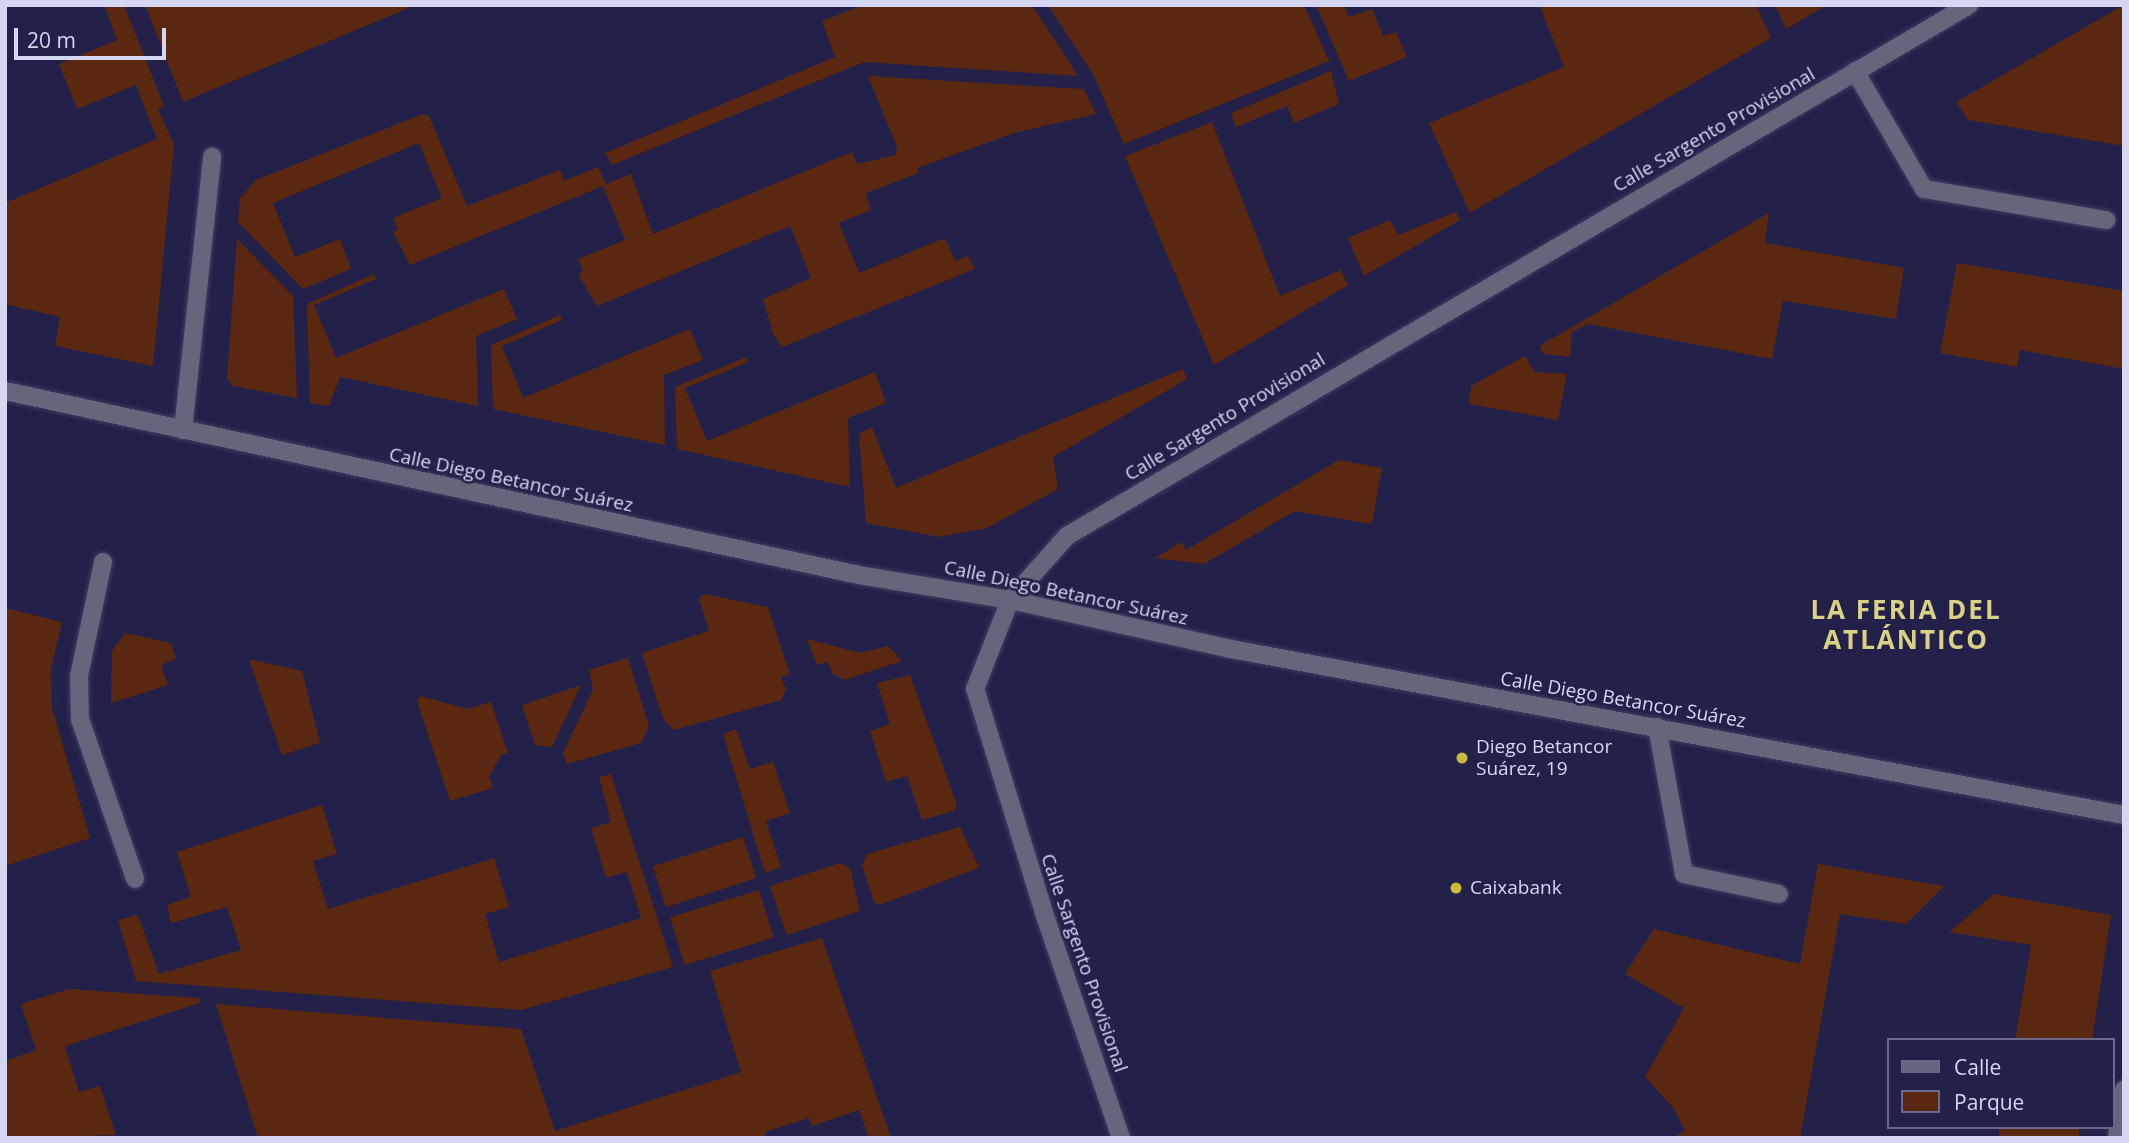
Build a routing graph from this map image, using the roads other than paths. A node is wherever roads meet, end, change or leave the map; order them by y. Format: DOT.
graph roads {
  1 [pos="1969,5"];
  2 [pos="1855,71"];
  3 [pos="212,157"];
  4 [pos="2106,220"];
  5 [pos="5,391"];
  6 [pos="183,430"];
  7 [pos="103,562"];
  8 [pos="1010,600"];
  9 [pos="1657,727"];
  10 [pos="2124,815"];
  11 [pos="135,879"];
  12 [pos="1779,894"];
  13 [pos="2124,1090"];
  14 [pos="1121,1138"];
  15 [pos="2117,1138"];
  1 -- 2 [label="street, Calle Sargento Provisional"];
  2 -- 4 [label="street"];
  2 -- 8 [label="street, Calle Sargento Provisional"];
  3 -- 6 [label="street"];
  5 -- 6 [label="street, Calle Diego Betancor Suárez"];
  6 -- 8 [label="street, Calle Diego Betancor Suárez"];
  7 -- 11 [label="street"];
  8 -- 9 [label="street, Calle Diego Betancor Suárez"];
  8 -- 14 [label="street, Calle Sargento Provisional"];
  9 -- 10 [label="street, Calle Diego Betancor Suárez"];
  9 -- 12 [label="street"];
  13 -- 15 [label="street"];
}
